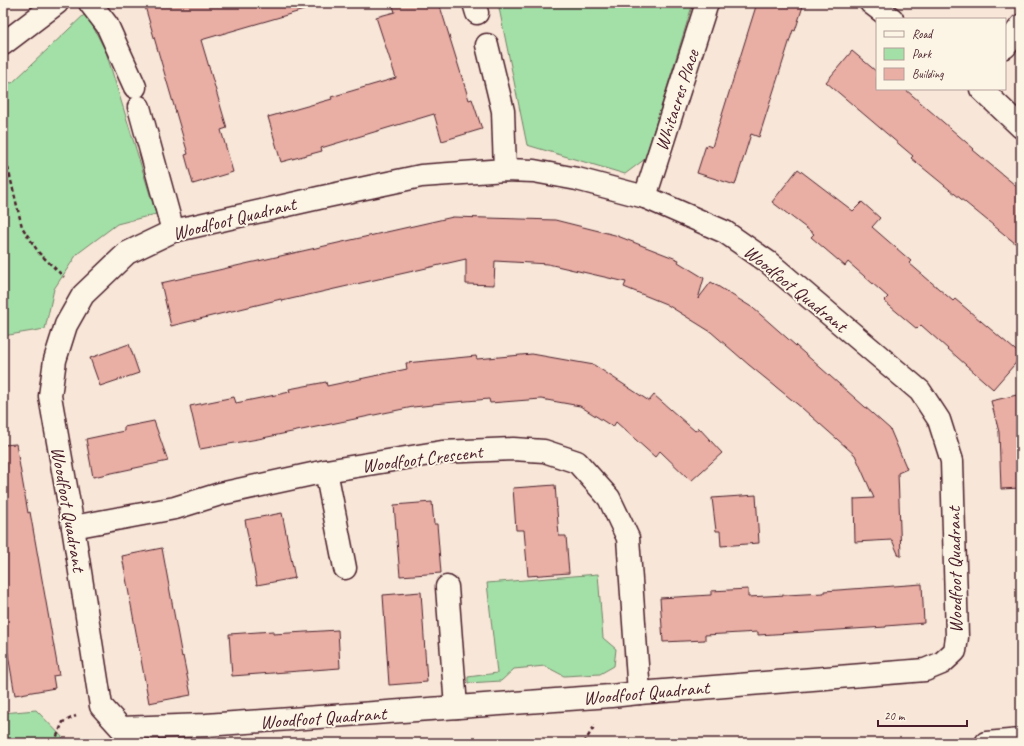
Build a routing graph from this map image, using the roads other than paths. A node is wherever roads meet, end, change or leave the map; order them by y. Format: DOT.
graph roads {
  1 [pos="57,3"];
  2 [pos="90,3"];
  3 [pos="707,3"];
  4 [pos="872,3"];
  5 [pos="891,18"];
  6 [pos="1021,26"];
  7 [pos="3,44"];
  8 [pos="487,45"];
  9 [pos="1006,46"];
  10 [pos="981,90"];
  11 [pos="1021,127"];
  12 [pos="505,170"];
  13 [pos="645,197"];
  14 [pos="173,231"];
  15 [pos="326,471"];
  16 [pos="73,527"];
  17 [pos="345,568"];
  18 [pos="448,587"];
  19 [pos="639,693"];
  20 [pos="456,707"];
  21 [pos="1021,740"];
  22 [pos="986,743"];
  1 -- 7 [label="street"];
  2 -- 14 [label="street"];
  3 -- 13 [label="street, Whitacres Place"];
  4 -- 5 [label="street"];
  6 -- 9 [label="street"];
  8 -- 12 [label="street"];
  10 -- 11 [label="street"];
  12 -- 13 [label="street, Woodfoot Quadrant"];
  12 -- 14 [label="street, Woodfoot Quadrant"];
  13 -- 19 [label="street, Woodfoot Quadrant"];
  14 -- 16 [label="street, Woodfoot Quadrant"];
  15 -- 16 [label="street, Woodfoot Crescent"];
  15 -- 17 [label="street"];
  15 -- 19 [label="street, Woodfoot Crescent"];
  16 -- 20 [label="street, Woodfoot Quadrant"];
  18 -- 20 [label="street"];
  19 -- 20 [label="street, Woodfoot Quadrant"];
  21 -- 22 [label="street"];
}
